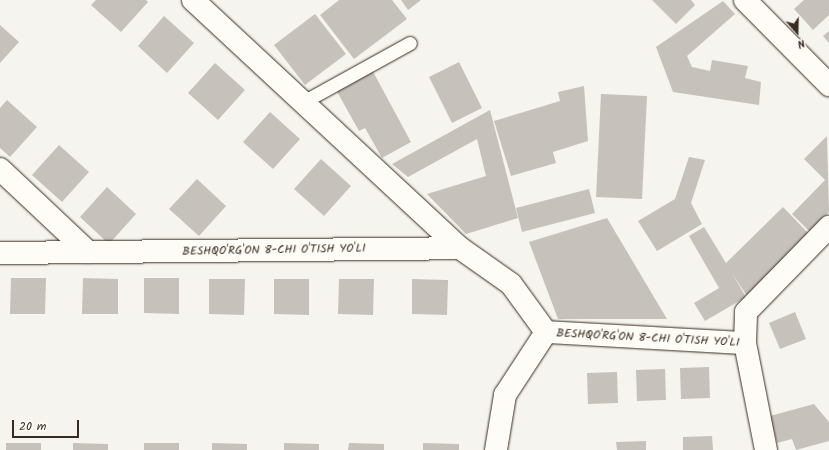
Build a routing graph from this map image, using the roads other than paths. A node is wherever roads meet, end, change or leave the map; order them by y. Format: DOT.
graph roads {
  1 [pos="193,0"];
  2 [pos="745,0"];
  3 [pos="410,43"];
  4 [pos="829,85"];
  5 [pos="303,102"];
  6 [pos="0,169"];
  7 [pos="829,227"];
  8 [pos="460,248"];
  9 [pos="88,252"];
  10 [pos="0,253"];
  11 [pos="546,332"];
  12 [pos="745,343"];
  13 [pos="496,450"];
  14 [pos="766,450"];
  1 -- 5 [label="street, BESHQO'RG'ON 8-CHI O'TISH YO'LI"];
  2 -- 4 [label="street"];
  3 -- 5 [label="lane"];
  5 -- 8 [label="street, BESHQO'RG'ON 8-CHI O'TISH YO'LI"];
  6 -- 9 [label="street"];
  7 -- 12 [label="street, BESHQO'RG'ON 8-CHI O'TISH YO'LI"];
  8 -- 9 [label="street, BESHQO'RG'ON 8-CHI O'TISH YO'LI"];
  8 -- 11 [label="street, BESHQO'RG'ON 8-CHI O'TISH YO'LI"];
  9 -- 10 [label="street, BESHQO'RG'ON 8-CHI O'TISH YO'LI"];
  11 -- 12 [label="street, BESHQO'RG'ON 8-CHI O'TISH YO'LI"];
  11 -- 13 [label="street"];
  12 -- 14 [label="street"];
}
